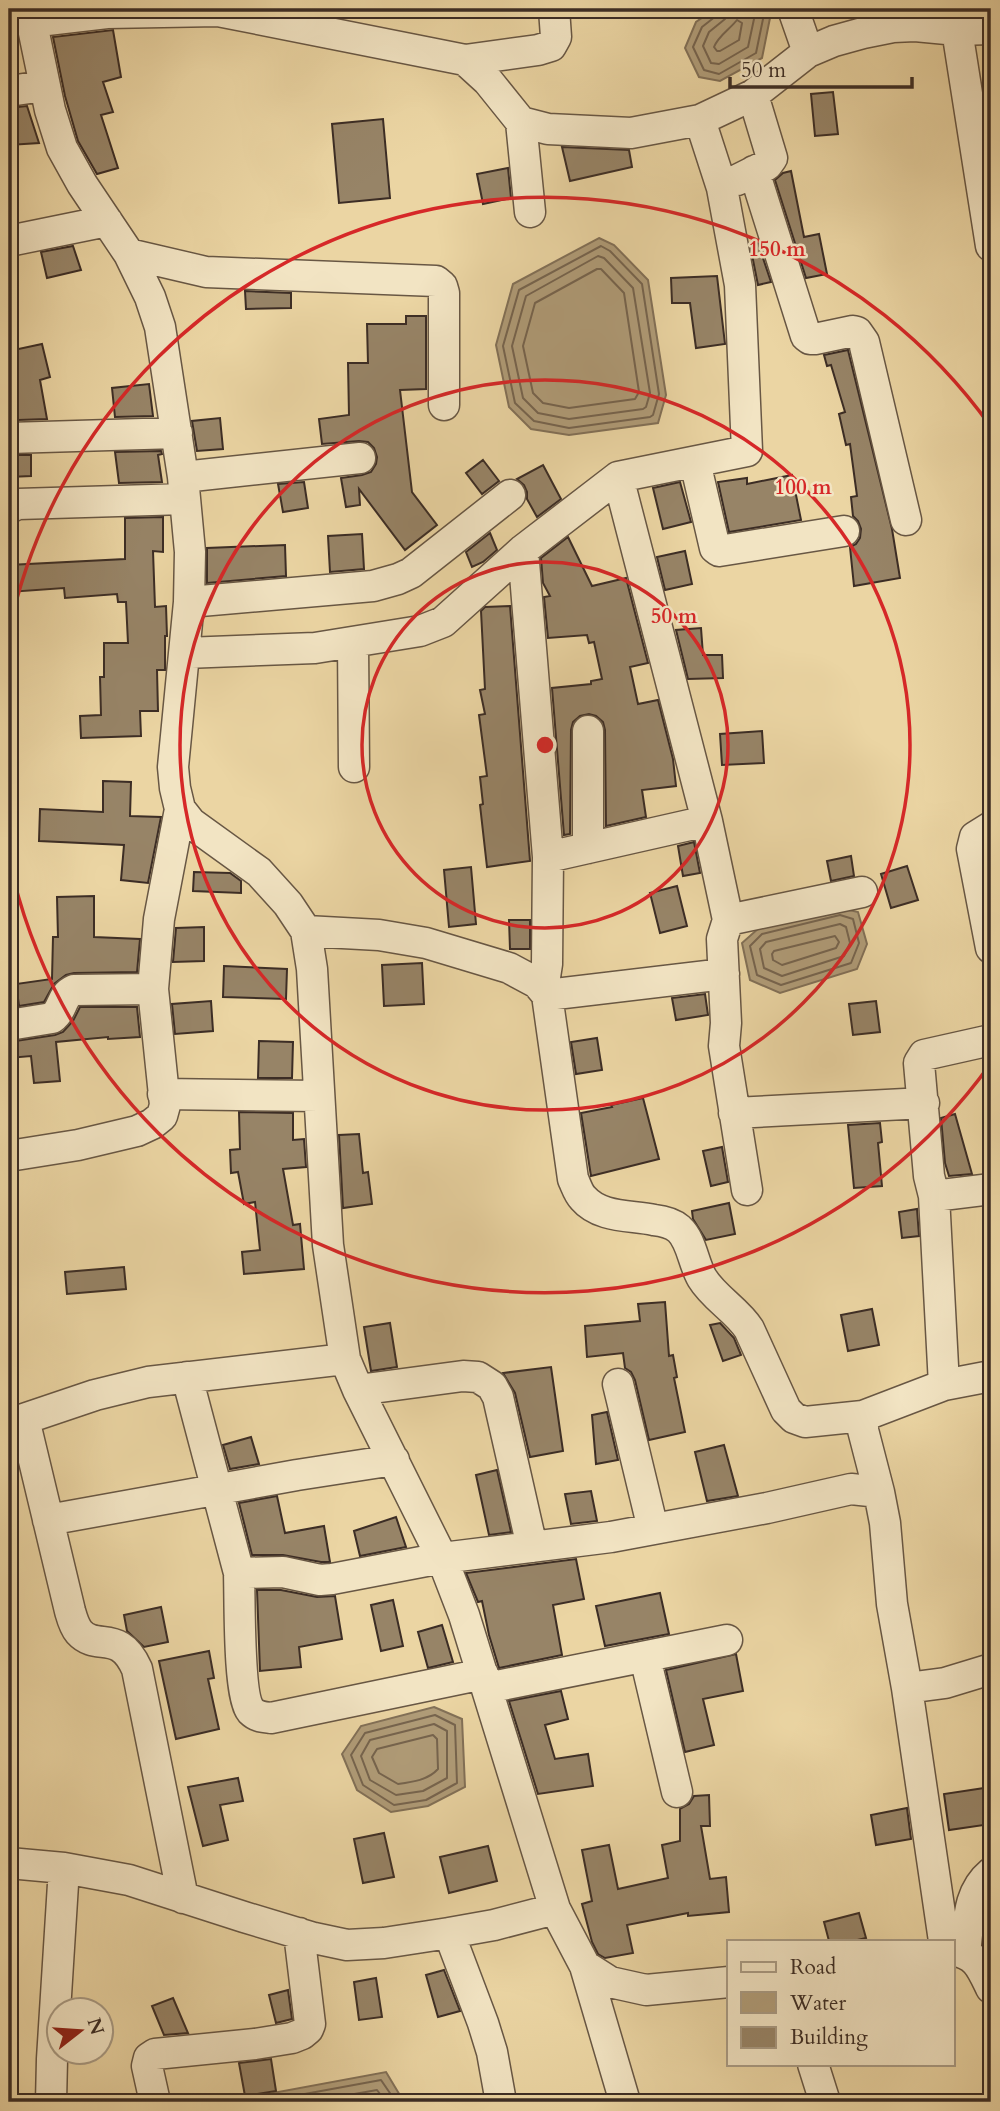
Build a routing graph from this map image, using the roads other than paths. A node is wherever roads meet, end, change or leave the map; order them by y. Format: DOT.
graph roads {
  1 [pos="554,9"];
  2 [pos="793,9"];
  3 [pos="258,13"];
  4 [pos="29,15"];
  5 [pos="991,29"];
  6 [pos="957,30"];
  7 [pos="808,52"];
  8 [pos="465,60"];
  9 [pos="44,86"];
  10 [pos="9,92"];
  11 [pos="753,95"];
  12 [pos="700,120"];
  13 [pos="521,121"];
  14 [pos="754,171"];
  15 [pos="722,188"];
  16 [pos="530,212"];
  17 [pos="107,221"];
  18 [pos="9,241"];
  19 [pos="991,246"];
  20 [pos="129,254"];
  21 [pos="444,405"];
  22 [pos="177,433"];
  23 [pos="9,438"];
  24 [pos="360,458"];
  25 [pos="695,462"];
  26 [pos="618,477"];
  27 [pos="184,488"];
  28 [pos="510,495"];
  29 [pos="9,508"];
  30 [pos="906,520"];
  31 [pos="844,531"];
  32 [pos="523,550"];
  33 [pos="189,602"];
  34 [pos="353,642"];
  35 [pos="185,653"];
  36 [pos="588,731"];
  37 [pos="354,767"];
  38 [pos="180,809"];
  39 [pos="707,821"];
  40 [pos="991,827"];
  41 [pos="589,848"];
  42 [pos="548,857"];
  43 [pos="862,892"];
  44 [pos="728,920"];
  45 [pos="306,931"];
  46 [pos="991,948"];
  47 [pos="723,974"];
  48 [pos="153,989"];
  49 [pos="545,993"];
  50 [pos="9,1024"];
  51 [pos="991,1040"];
  52 [pos="163,1094"];
  53 [pos="318,1096"];
  54 [pos="924,1103"];
  55 [pos="734,1113"];
  56 [pos="9,1156"];
  57 [pos="991,1189"];
  58 [pos="747,1190"];
  59 [pos="934,1196"];
  60 [pos="345,1359"];
  61 [pos="991,1376"];
  62 [pos="187,1377"];
  63 [pos="618,1384"];
  64 [pos="944,1385"];
  65 [pos="358,1390"];
  66 [pos="863,1416"];
  67 [pos="16,1421"];
  68 [pos="394,1460"];
  69 [pos="217,1490"];
  70 [pos="879,1492"];
  71 [pos="48,1520"];
  72 [pos="653,1529"];
  73 [pos="532,1547"];
  74 [pos="442,1558"];
  75 [pos="239,1573"];
  76 [pos="727,1640"];
  77 [pos="645,1657"];
  78 [pos="991,1670"];
  79 [pos="485,1681"];
  80 [pos="907,1688"];
  81 [pos="677,1792"];
  82 [pos="9,1863"];
  83 [pos="64,1868"];
  84 [pos="991,1874"];
  85 [pos="183,1898"];
  86 [pos="555,1909"];
  87 [pos="981,1914"];
  88 [pos="299,1933"];
  89 [pos="449,1933"];
  90 [pos="953,1940"];
  91 [pos="954,1948"];
  92 [pos="585,1965"];
  93 [pos="727,1982"];
  94 [pos="991,1988"];
  95 [pos="814,2066"];
  96 [pos="51,2102"];
  97 [pos="155,2102"];
  98 [pos="501,2102"];
  99 [pos="625,2102"];
  100 [pos="825,2102"];
  1 -- 8 [label="street"];
  2 -- 7 [label="street"];
  3 -- 4 [label="street"];
  3 -- 8 [label="street"];
  4 -- 9 [label="street"];
  5 -- 6 [label="street"];
  6 -- 7 [label="street"];
  6 -- 19 [label="street"];
  7 -- 11 [label="street"];
  8 -- 13 [label="street"];
  9 -- 10 [label="street"];
  9 -- 17 [label="street"];
  11 -- 12 [label="street"];
  11 -- 14 [label="street"];
  12 -- 13 [label="street"];
  12 -- 15 [label="street"];
  13 -- 16 [label="street"];
  14 -- 15 [label="street"];
  14 -- 30 [label="street"];
  15 -- 25 [label="street"];
  17 -- 18 [label="street"];
  17 -- 20 [label="street"];
  20 -- 21 [label="street"];
  20 -- 22 [label="street"];
  22 -- 23 [label="street"];
  22 -- 27 [label="street"];
  24 -- 27 [label="street"];
  25 -- 26 [label="street"];
  25 -- 31 [label="street"];
  26 -- 32 [label="street"];
  26 -- 39 [label="street"];
  27 -- 29 [label="street"];
  27 -- 33 [label="street"];
  28 -- 33 [label="street"];
  32 -- 34 [label="street"];
  32 -- 42 [label="street"];
  33 -- 35 [label="street"];
  34 -- 35 [label="street"];
  34 -- 37 [label="street"];
  35 -- 38 [label="street"];
  36 -- 41 [label="street"];
  38 -- 45 [label="street"];
  38 -- 48 [label="street"];
  39 -- 41 [label="street"];
  39 -- 44 [label="street"];
  40 -- 46 [label="street"];
  41 -- 42 [label="street"];
  42 -- 49 [label="street"];
  43 -- 44 [label="street"];
  44 -- 47 [label="street"];
  45 -- 49 [label="street"];
  45 -- 53 [label="street"];
  47 -- 49 [label="street"];
  47 -- 55 [label="street"];
  48 -- 50 [label="street"];
  48 -- 52 [label="street"];
  49 -- 66 [label="street"];
  51 -- 54 [label="street"];
  52 -- 53 [label="street"];
  52 -- 56 [label="street"];
  53 -- 60 [label="street"];
  54 -- 55 [label="street"];
  54 -- 59 [label="street"];
  55 -- 58 [label="street"];
  57 -- 59 [label="street"];
  59 -- 64 [label="street"];
  60 -- 62 [label="street"];
  60 -- 65 [label="street"];
  61 -- 64 [label="street"];
  62 -- 67 [label="street"];
  62 -- 69 [label="street"];
  63 -- 72 [label="street"];
  64 -- 66 [label="street"];
  65 -- 68 [label="street"];
  65 -- 73 [label="street"];
  66 -- 70 [label="street"];
  67 -- 71 [label="street"];
  68 -- 69 [label="street"];
  68 -- 74 [label="street"];
  69 -- 71 [label="street"];
  69 -- 75 [label="street"];
  70 -- 72 [label="street"];
  70 -- 80 [label="street"];
  71 -- 85 [label="street"];
  72 -- 73 [label="street"];
  73 -- 74 [label="street"];
  74 -- 75 [label="street"];
  74 -- 79 [label="street"];
  75 -- 79 [label="street"];
  76 -- 77 [label="street"];
  77 -- 79 [label="street"];
  77 -- 81 [label="street"];
  78 -- 80 [label="street"];
  79 -- 86 [label="street"];
  80 -- 90 [label="street"];
  82 -- 83 [label="street"];
  83 -- 85 [label="street"];
  83 -- 96 [label="street"];
  84 -- 87 [label="street"];
  85 -- 88 [label="street"];
  86 -- 89 [label="street"];
  86 -- 92 [label="street"];
  87 -- 91 [label="street"];
  88 -- 89 [label="street"];
  88 -- 97 [label="street"];
  89 -- 98 [label="street"];
  91 -- 94 [label="street"];
  92 -- 93 [label="street"];
  92 -- 99 [label="street"];
  95 -- 100 [label="street"];
}
